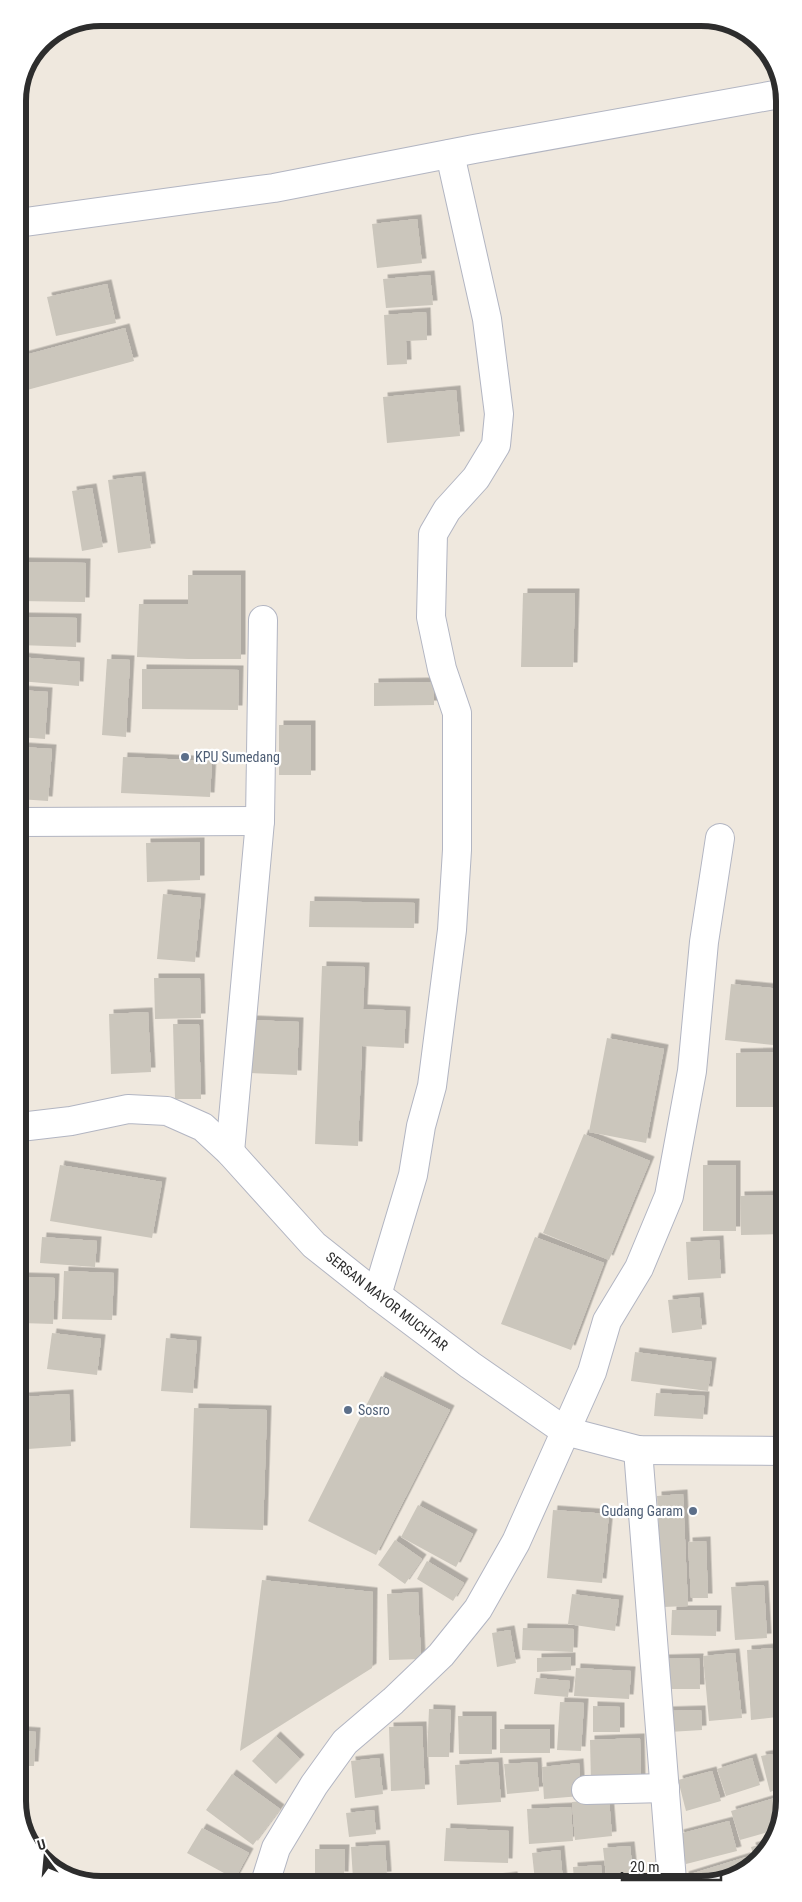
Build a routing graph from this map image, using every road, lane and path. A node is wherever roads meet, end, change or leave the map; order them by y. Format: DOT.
graph roads {
  1 [pos="775,95"];
  2 [pos="450,154"];
  3 [pos="26,222"];
  4 [pos="264,620"];
  5 [pos="260,821"];
  6 [pos="26,822"];
  7 [pos="720,838"];
  8 [pos="26,1126"];
  9 [pos="230,1152"];
  10 [pos="377,1295"];
  11 [pos="565,1431"];
  12 [pos="638,1450"];
  13 [pos="776,1451"];
  14 [pos="665,1788"];
  15 [pos="586,1790"];
  16 [pos="267,1876"];
  17 [pos="672,1876"];
  1 -- 2 [label="street"];
  2 -- 3 [label="street"];
  2 -- 10 [label="street"];
  4 -- 5 [label="street"];
  5 -- 6 [label="street"];
  5 -- 9 [label="street"];
  7 -- 11 [label="street"];
  8 -- 9 [label="street, SERSAN MAYOR MUCHTAR"];
  9 -- 10 [label="street, SERSAN MAYOR MUCHTAR"];
  10 -- 11 [label="street, SERSAN MAYOR MUCHTAR"];
  11 -- 12 [label="street, SERSAN MAYOR MUCHTAR"];
  11 -- 16 [label="street"];
  12 -- 13 [label="street, SERSAN MAYOR MUCHTAR"];
  12 -- 14 [label="street"];
  14 -- 15 [label="street"];
  14 -- 17 [label="street"];
}
